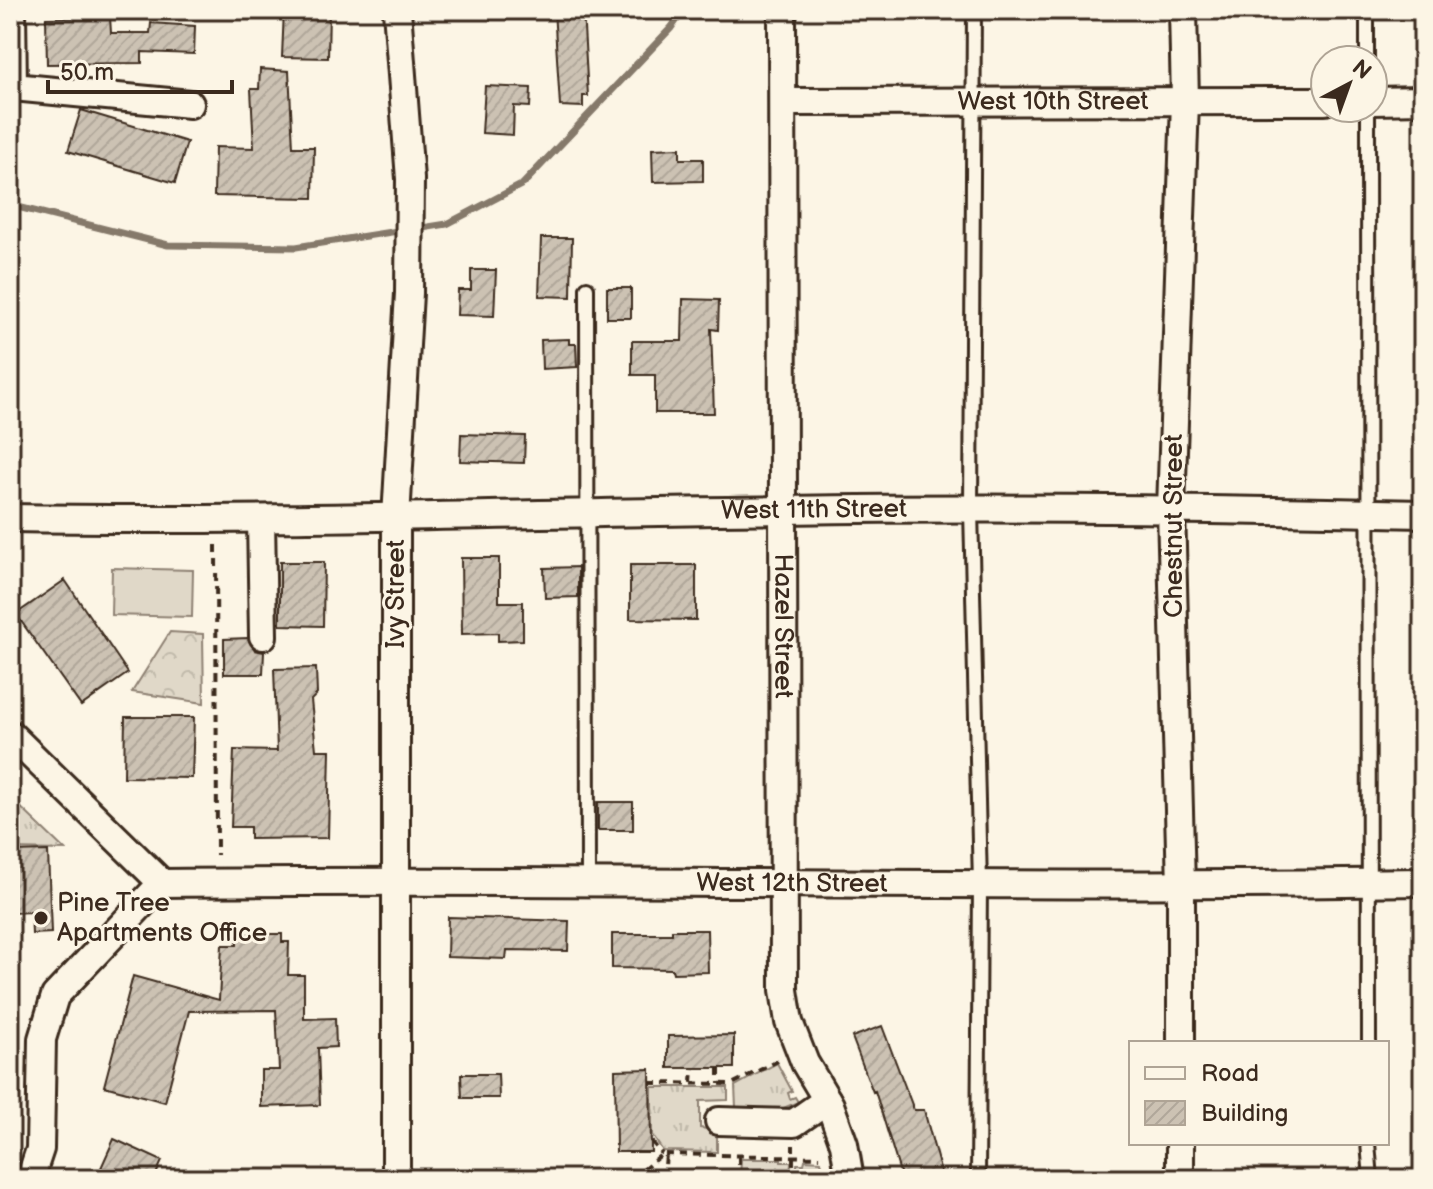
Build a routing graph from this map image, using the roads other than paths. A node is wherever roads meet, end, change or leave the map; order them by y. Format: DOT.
graph roads {
  1 [pos="12,10"];
  2 [pos="397,10"];
  3 [pos="782,10"];
  4 [pos="974,10"];
  5 [pos="1183,10"];
  6 [pos="1367,10"];
  7 [pos="1367,44"];
  8 [pos="1423,100"];
  9 [pos="974,101"];
  10 [pos="1185,101"];
  11 [pos="1309,101"];
  12 [pos="1389,101"];
  13 [pos="783,102"];
  14 [pos="190,104"];
  15 [pos="1368,124"];
  16 [pos="587,288"];
  17 [pos="1171,509"];
  18 [pos="784,510"];
  19 [pos="971,510"];
  20 [pos="1369,512"];
  21 [pos="1423,514"];
  22 [pos="587,515"];
  23 [pos="10,518"];
  24 [pos="396,518"];
  25 [pos="261,519"];
  26 [pos="263,636"];
  27 [pos="10,734"];
  28 [pos="396,881"];
  29 [pos="588,882"];
  30 [pos="784,882"];
  31 [pos="1423,882"];
  32 [pos="162,883"];
  33 [pos="1370,883"];
  34 [pos="980,884"];
  35 [pos="1181,886"];
  36 [pos="1181,1041"];
  37 [pos="1369,1041"];
  38 [pos="827,1100"];
  39 [pos="719,1121"];
  40 [pos="1180,1145"];
  41 [pos="1368,1145"];
  42 [pos="30,1179"];
  43 [pos="396,1179"];
  44 [pos="850,1179"];
  45 [pos="978,1179"];
  46 [pos="1180,1179"];
  47 [pos="1371,1179"];
  1 -- 14 [label="street"];
  2 -- 24 [label="street, Ivy Street"];
  3 -- 13 [label="street, Hazel Street"];
  4 -- 9 [label="lane"];
  5 -- 10 [label="street, Chestnut Street"];
  6 -- 7 [label="lane"];
  8 -- 12 [label="street"];
  9 -- 10 [label="street, West 10th Street"];
  9 -- 13 [label="street, West 10th Street"];
  9 -- 19 [label="lane"];
  10 -- 11 [label="street, West 10th Street"];
  10 -- 17 [label="street, Chestnut Street"];
  13 -- 18 [label="street, Hazel Street"];
  15 -- 20 [label="lane"];
  16 -- 22 [label="lane"];
  17 -- 19 [label="street, West 11th Street"];
  17 -- 20 [label="street, West 11th Street"];
  17 -- 35 [label="street, Chestnut Street"];
  18 -- 19 [label="street, West 11th Street"];
  18 -- 22 [label="street, West 11th Street"];
  18 -- 30 [label="street, Hazel Street"];
  19 -- 34 [label="lane"];
  20 -- 21 [label="street, West 11th Street"];
  20 -- 33 [label="lane"];
  22 -- 24 [label="street, West 11th Street"];
  22 -- 29 [label="lane"];
  23 -- 25 [label="street, West 11th Street"];
  24 -- 25 [label="street, West 11th Street"];
  24 -- 28 [label="street, Ivy Street"];
  25 -- 26 [label="street"];
  27 -- 32 [label="street"];
  28 -- 29 [label="street, West 12th Street"];
  28 -- 32 [label="street, West 12th Street"];
  28 -- 43 [label="street, Ivy Street"];
  29 -- 30 [label="street, West 12th Street"];
  30 -- 34 [label="street, West 12th Street"];
  30 -- 38 [label="street, Hazel Street"];
  31 -- 33 [label="street, West 12th Street"];
  32 -- 42 [label="street"];
  33 -- 35 [label="street, West 12th Street"];
  33 -- 37 [label="lane"];
  34 -- 35 [label="street, West 12th Street"];
  34 -- 45 [label="lane"];
  35 -- 36 [label="street, Chestnut Street"];
  38 -- 39 [label="street"];
  38 -- 44 [label="street, Hazel Street"];
  40 -- 46 [label="street"];
  41 -- 47 [label="lane"];
}
